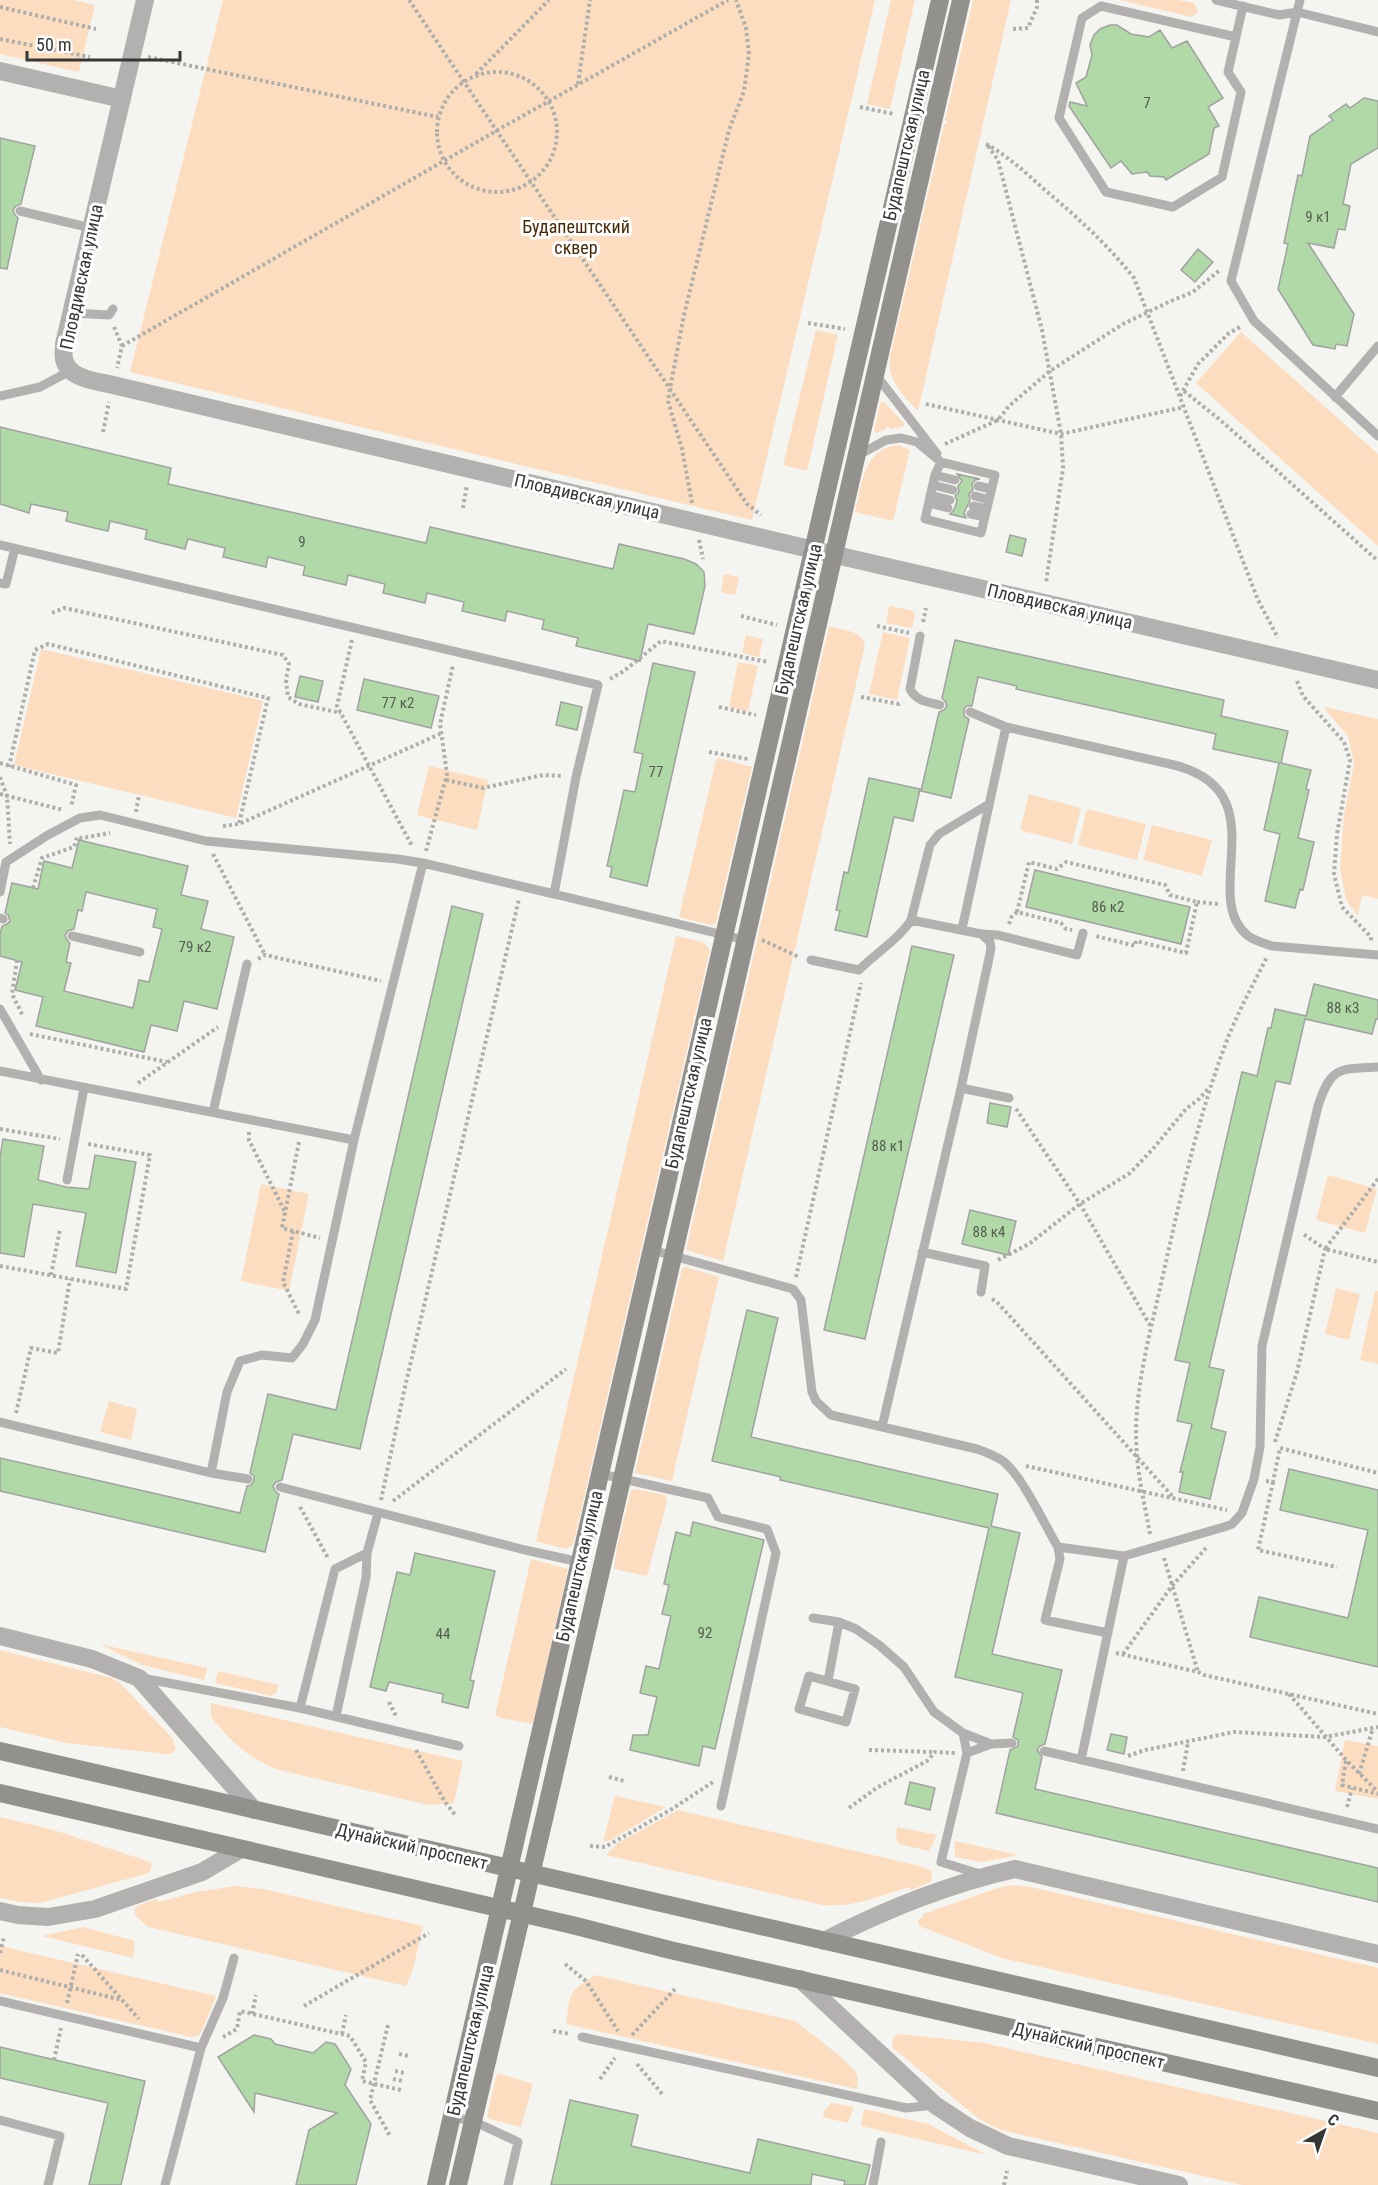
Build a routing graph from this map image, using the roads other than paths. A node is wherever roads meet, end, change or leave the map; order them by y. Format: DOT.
graph roads {
  1 [pos="144,0"];
  2 [pos="940,0"];
  3 [pos="961,0"];
  4 [pos="1216,0"];
  5 [pos="1300,0"];
  6 [pos="1243,6"];
  7 [pos="1297,12"];
  8 [pos="1378,32"];
  9 [pos="1236,37"];
  10 [pos="0,71"];
  11 [pos="122,99"];
  12 [pos="20,212"];
  13 [pos="91,228"];
  14 [pos="113,309"];
  15 [pos="71,313"];
  16 [pos="1378,346"];
  17 [pos="70,371"];
  18 [pos="876,374"];
  19 [pos="0,396"];
  20 [pos="1335,397"];
  21 [pos="1378,436"];
  22 [pos="856,456"];
  23 [pos="941,462"];
  24 [pos="935,475"];
  25 [pos="955,480"];
  26 [pos="978,486"];
  27 [pos="992,489"];
  28 [pos="931,495"];
  29 [pos="973,505"];
  30 [pos="987,509"];
  31 [pos="0,544"];
  32 [pos="15,548"];
  33 [pos="814,550"];
  34 [pos="834,554"];
  35 [pos="0,583"];
  36 [pos="920,636"];
  37 [pos="1378,680"];
  38 [pos="940,705"];
  39 [pos="970,712"];
  40 [pos="1006,727"];
  41 [pos="989,804"];
  42 [pos="423,863"];
  43 [pos="0,892"];
  44 [pos="554,894"];
  45 [pos="911,920"];
  46 [pos="962,929"];
  47 [pos="1083,933"];
  48 [pos="981,934"];
  49 [pos="725,935"];
  50 [pos="72,936"];
  51 [pos="745,940"];
  52 [pos="140,952"];
  53 [pos="1375,955"];
  54 [pos="811,960"];
  55 [pos="247,964"];
  56 [pos="0,1009"];
  57 [pos="1378,1067"];
  58 [pos="0,1071"];
  59 [pos="41,1080"];
  60 [pos="84,1088"];
  61 [pos="961,1088"];
  62 [pos="1009,1098"];
  63 [pos="213,1112"];
  64 [pos="354,1140"];
  65 [pos="67,1180"];
  66 [pos="652,1250"];
  67 [pos="921,1252"];
  68 [pos="673,1256"];
  69 [pos="981,1292"];
  70 [pos="0,1422"];
  71 [pos="882,1427"];
  72 [pos="211,1473"];
  73 [pos="601,1474"];
  74 [pos="248,1479"];
  75 [pos="621,1479"];
  76 [pos="280,1487"];
  77 [pos="378,1511"];
  78 [pos="1058,1547"];
  79 [pos="367,1553"];
  80 [pos="1124,1556"];
  81 [pos="580,1562"];
  82 [pos="813,1618"];
  83 [pos="839,1622"];
  84 [pos="1108,1633"];
  85 [pos="0,1636"];
  86 [pos="139,1678"];
  87 [pos="828,1681"];
  88 [pos="300,1708"];
  89 [pos="336,1716"];
  90 [pos="963,1733"];
  91 [pos="1012,1743"];
  92 [pos="991,1744"];
  93 [pos="459,1746"];
  94 [pos="0,1750"];
  95 [pos="1044,1751"];
  96 [pos="968,1753"];
  97 [pos="1081,1760"];
  98 [pos="0,1793"];
  99 [pos="721,1806"];
  100 [pos="254,1810"];
  101 [pos="1378,1828"];
  102 [pos="241,1849"];
  103 [pos="511,1868"];
  104 [pos="531,1873"];
  105 [pos="986,1876"];
  106 [pos="501,1909"];
  107 [pos="0,1911"];
  108 [pos="522,1914"];
  109 [pos="824,1941"];
  110 [pos="1378,1954"];
  111 [pos="234,1958"];
  112 [pos="800,1979"];
  113 [pos="0,2001"];
  114 [pos="582,2037"];
  115 [pos="201,2048"];
  116 [pos="1378,2068"];
  117 [pos="934,2105"];
  118 [pos="1378,2111"];
  119 [pos="452,2117"];
  120 [pos="0,2120"];
  121 [pos="473,2121"];
  122 [pos="880,2142"];
  123 [pos="48,2185"];
  124 [pos="165,2185"];
  125 [pos="436,2185"];
  126 [pos="458,2185"];
  127 [pos="508,2185"];
  128 [pos="873,2185"];
  129 [pos="1179,2185"];
  1 -- 11 [label="street, Пловдивская улица"];
  2 -- 33 [label="street, Будапештская улица"];
  3 -- 18 [label="street, Будапештская улица"];
  4 -- 6 [label="lane"];
  5 -- 7 [label="lane"];
  6 -- 7 [label="lane"];
  6 -- 9 [label="lane"];
  7 -- 8 [label="lane"];
  7 -- 20 [label="lane"];
  9 -- 9 [label="lane"];
  10 -- 11 [label="street"];
  11 -- 13 [label="street, Пловдивская улица"];
  12 -- 13 [label="lane"];
  13 -- 15 [label="street, Пловдивская улица"];
  14 -- 15 [label="lane"];
  15 -- 17 [label="street, Пловдивская улица"];
  16 -- 20 [label="lane"];
  17 -- 19 [label="lane"];
  17 -- 33 [label="street, Пловдивская улица"];
  18 -- 22 [label="street, Будапештская улица"];
  18 -- 23 [label="lane"];
  20 -- 21 [label="lane"];
  22 -- 23 [label="lane"];
  22 -- 34 [label="street, Будапештская улица"];
  23 -- 24 [label="lane"];
  23 -- 27 [label="lane"];
  24 -- 25 [label="lane"];
  24 -- 28 [label="lane"];
  26 -- 27 [label="lane"];
  27 -- 30 [label="lane"];
  28 -- 28 [label="lane"];
  28 -- 30 [label="lane"];
  29 -- 30 [label="lane"];
  31 -- 32 [label="lane"];
  32 -- 35 [label="lane"];
  32 -- 44 [label="lane"];
  33 -- 34 [label="street, Пловдивская улица"];
  33 -- 49 [label="street, Будапештская улица"];
  34 -- 37 [label="street, Пловдивская улица"];
  34 -- 51 [label="street, Будапештская улица"];
  36 -- 38 [label="lane"];
  39 -- 40 [label="lane"];
  40 -- 41 [label="lane"];
  40 -- 53 [label="lane"];
  41 -- 45 [label="lane"];
  41 -- 46 [label="lane"];
  42 -- 43 [label="lane"];
  42 -- 44 [label="lane"];
  42 -- 64 [label="lane"];
  44 -- 49 [label="lane"];
  45 -- 46 [label="lane"];
  45 -- 54 [label="lane"];
  46 -- 48 [label="lane"];
  47 -- 48 [label="lane"];
  48 -- 61 [label="lane"];
  49 -- 51 [label="lane"];
  49 -- 66 [label="street, Будапештская улица"];
  50 -- 52 [label="lane"];
  51 -- 68 [label="street, Будапештская улица"];
  55 -- 63 [label="lane"];
  56 -- 59 [label="lane"];
  57 -- 80 [label="lane"];
  58 -- 59 [label="lane"];
  59 -- 60 [label="lane"];
  60 -- 63 [label="lane"];
  60 -- 65 [label="lane"];
  61 -- 62 [label="lane"];
  61 -- 67 [label="lane"];
  63 -- 64 [label="lane"];
  64 -- 72 [label="lane"];
  66 -- 68 [label="lane"];
  66 -- 73 [label="street, Будапештская улица"];
  67 -- 69 [label="lane"];
  67 -- 71 [label="lane"];
  68 -- 71 [label="lane"];
  68 -- 75 [label="street, Будапештская улица"];
  70 -- 72 [label="lane"];
  71 -- 78 [label="lane"];
  72 -- 74 [label="lane"];
  73 -- 75 [label="lane"];
  73 -- 81 [label="street, Будапештская улица"];
  75 -- 99 [label="lane"];
  75 -- 104 [label="street, Будапештская улица"];
  76 -- 77 [label="lane"];
  77 -- 79 [label="lane"];
  77 -- 81 [label="lane"];
  78 -- 80 [label="lane"];
  78 -- 84 [label="lane"];
  79 -- 88 [label="lane"];
  79 -- 89 [label="lane"];
  80 -- 84 [label="lane"];
  81 -- 103 [label="street, Будапештская улица"];
  82 -- 83 [label="lane"];
  83 -- 87 [label="lane"];
  83 -- 90 [label="lane"];
  84 -- 97 [label="lane"];
  85 -- 86 [label="street"];
  86 -- 88 [label="lane"];
  86 -- 100 [label="street"];
  87 -- 87 [label="lane"];
  88 -- 89 [label="lane"];
  89 -- 93 [label="lane"];
  90 -- 92 [label="lane"];
  90 -- 96 [label="lane"];
  91 -- 92 [label="lane"];
  92 -- 96 [label="lane"];
  94 -- 100 [label="street, Дунайский проспект"];
  95 -- 97 [label="lane"];
  96 -- 105 [label="lane"];
  97 -- 101 [label="lane"];
  98 -- 102 [label="street, Дунайский проспект"];
  100 -- 103 [label="street, Дунайский проспект"];
  102 -- 106 [label="street, Дунайский проспект"];
  102 -- 107 [label="street"];
  103 -- 104 [label="street, Дунайский проспект"];
  103 -- 106 [label="street, Будапештская улица"];
  104 -- 108 [label="street, Будапештская улица"];
  104 -- 109 [label="street, Дунайский проспект"];
  105 -- 109 [label="street"];
  105 -- 110 [label="street"];
  106 -- 108 [label="street, Дунайский проспект"];
  106 -- 119 [label="street, Будапештская улица"];
  108 -- 112 [label="street, Дунайский проспект"];
  108 -- 121 [label="street, Будапештская улица"];
  109 -- 116 [label="street, Дунайский проспект"];
  111 -- 115 [label="lane"];
  112 -- 117 [label="street"];
  112 -- 118 [label="street, Дунайский проспект"];
  113 -- 115 [label="lane"];
  114 -- 117 [label="lane"];
  115 -- 124 [label="lane"];
  117 -- 129 [label="street"];
  119 -- 121 [label="lane"];
  119 -- 125 [label="street, Будапештская улица"];
  120 -- 123 [label="lane"];
  121 -- 126 [label="street, Будапештская улица"];
  121 -- 127 [label="lane"];
  122 -- 128 [label="lane"];
}
